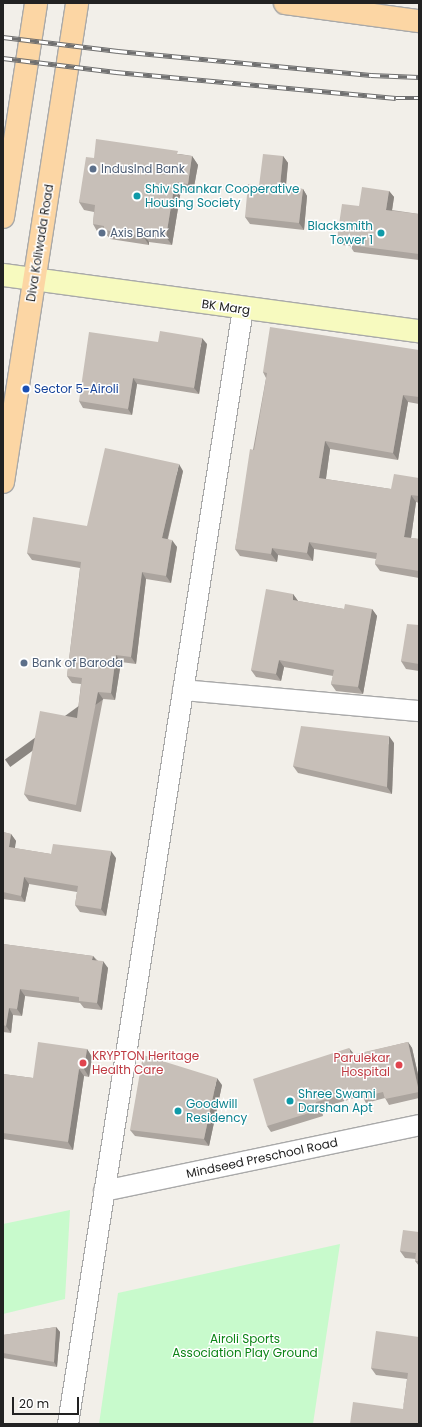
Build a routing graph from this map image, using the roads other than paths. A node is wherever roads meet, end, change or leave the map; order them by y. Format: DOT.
graph roads {
  1 [pos="36,3"];
  2 [pos="77,3"];
  3 [pos="285,3"];
  4 [pos="419,20"];
  5 [pos="3,217"];
  6 [pos="3,275"];
  7 [pos="34,280"];
  8 [pos="243,309"];
  9 [pos="419,331"];
  10 [pos="3,482"];
  11 [pos="184,690"];
  12 [pos="419,711"];
  13 [pos="419,1125"];
  14 [pos="104,1191"];
  15 [pos="68,1424"];
  1 -- 5 [label="main road"];
  2 -- 7 [label="main road, Diva Koliwada Road"];
  3 -- 4 [label="main road"];
  6 -- 7 [label="street, BK Marg"];
  7 -- 8 [label="street, BK Marg"];
  7 -- 10 [label="main road, Diva Koliwada Road"];
  8 -- 9 [label="street, BK Marg"];
  8 -- 11 [label="street"];
  11 -- 12 [label="street"];
  11 -- 14 [label="street"];
  13 -- 14 [label="street, Mindseed Preschool Road"];
  14 -- 15 [label="street"];
}
